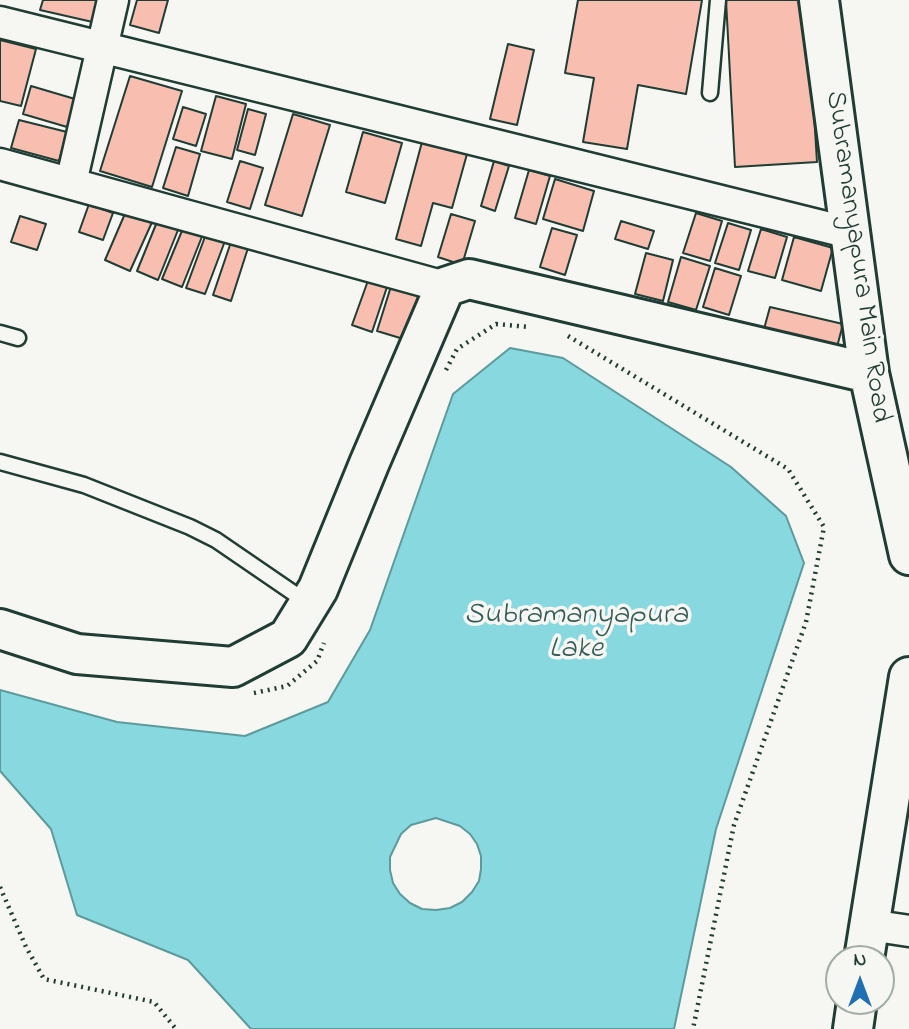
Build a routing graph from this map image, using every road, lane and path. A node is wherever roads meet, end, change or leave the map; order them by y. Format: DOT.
graph roads {
  1 [pos="113,0"];
  2 [pos="718,0"];
  3 [pos="819,0"];
  4 [pos="0,22"];
  5 [pos="103,48"];
  6 [pos="710,93"];
  7 [pos="0,164"];
  8 [pos="71,183"];
  9 [pos="850,233"];
  10 [pos="445,287"];
  11 [pos="534,328"];
  12 [pos="559,331"];
  13 [pos="0,333"];
  14 [pos="18,338"];
  15 [pos="444,373"];
  16 [pos="869,373"];
  17 [pos="0,462"];
  18 [pos="909,555"];
  19 [pos="318,620"];
  20 [pos="0,629"];
  21 [pos="908,692"];
  22 [pos="250,694"];
  23 [pos="899,803"];
  24 [pos="0,887"];
  25 [pos="909,931"];
  26 [pos="867,942"];
  27 [pos="176,1029"];
  28 [pos="693,1029"];
  1 -- 5 [label="street"];
  2 -- 6 [label="lane"];
  3 -- 9 [label="street, Subramanyapura Main Road"];
  4 -- 5 [label="street"];
  5 -- 8 [label="street"];
  5 -- 9 [label="street"];
  7 -- 8 [label="street"];
  8 -- 10 [label="street"];
  9 -- 16 [label="street, Subramanyapura Main Road"];
  10 -- 16 [label="street"];
  10 -- 19 [label="street"];
  11 -- 15 [label="path"];
  12 -- 28 [label="path"];
  13 -- 14 [label="lane"];
  16 -- 18 [label="street, Subramanyapura Main Road"];
  17 -- 19 [label="lane"];
  19 -- 20 [label="street"];
  19 -- 22 [label="path"];
  21 -- 23 [label="street"];
  23 -- 26 [label="street"];
  24 -- 27 [label="path"];
  25 -- 26 [label="street"];
}
